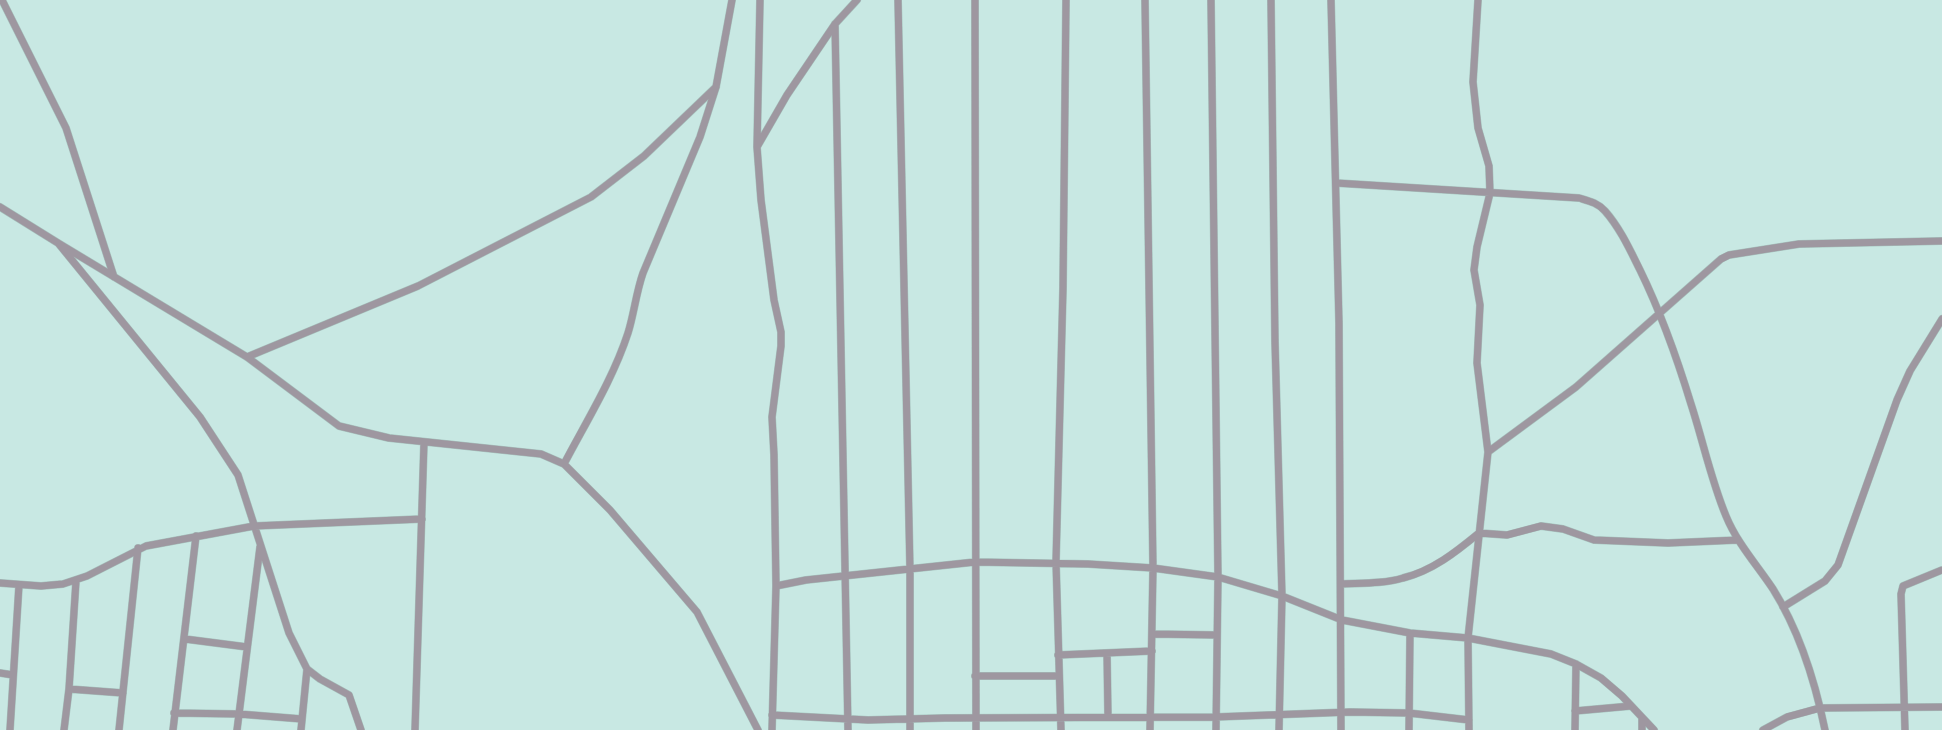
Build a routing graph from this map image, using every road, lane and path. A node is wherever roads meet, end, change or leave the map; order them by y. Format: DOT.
graph roads {
  1 [pos="2,0"];
  2 [pos="732,0"];
  3 [pos="760,0"];
  4 [pos="858,0"];
  5 [pos="898,0"];
  6 [pos="975,0"];
  7 [pos="1066,0"];
  8 [pos="1145,0"];
  9 [pos="1211,0"];
  10 [pos="1271,0"];
  11 [pos="1331,0"];
  12 [pos="1478,0"];
  13 [pos="835,24"];
  14 [pos="716,87"];
  15 [pos="757,147"];
  16 [pos="1336,183"];
  17 [pos="1490,193"];
  18 [pos="0,207"];
  19 [pos="1942,241"];
  20 [pos="58,243"];
  21 [pos="114,277"];
  22 [pos="1660,312"];
  23 [pos="1942,319"];
  24 [pos="247,357"];
  25 [pos="424,442"];
  26 [pos="1488,452"];
  27 [pos="564,464"];
  28 [pos="422,519"];
  29 [pos="254,526"];
  30 [pos="1479,533"];
  31 [pos="196,536"];
  32 [pos="1738,540"];
  33 [pos="260,544"];
  34 [pos="138,548"];
  35 [pos="975,562"];
  36 [pos="1056,562"];
  37 [pos="1153,568"];
  38 [pos="910,570"];
  39 [pos="1942,570"];
  40 [pos="846,576"];
  41 [pos="1218,577"];
  42 [pos="76,581"];
  43 [pos="0,583"];
  44 [pos="1341,584"];
  45 [pos="19,585"];
  46 [pos="776,586"];
  47 [pos="1282,596"];
  48 [pos="1783,607"];
  49 [pos="1342,620"];
  50 [pos="1410,633"];
  51 [pos="1152,634"];
  52 [pos="1217,635"];
  53 [pos="1468,638"];
  54 [pos="185,639"];
  55 [pos="247,647"];
  56 [pos="1152,650"];
  57 [pos="1107,653"];
  58 [pos="1058,655"];
  59 [pos="1576,664"];
  60 [pos="307,669"];
  61 [pos="0,673"];
  62 [pos="14,674"];
  63 [pos="975,676"];
  64 [pos="1059,676"];
  65 [pos="69,689"];
  66 [pos="123,693"];
  67 [pos="1631,706"];
  68 [pos="1820,708"];
  69 [pos="1905,708"];
  70 [pos="1942,708"];
  71 [pos="1575,711"];
  72 [pos="1341,712"];
  73 [pos="174,713"];
  74 [pos="1409,713"];
  75 [pos="240,714"];
  76 [pos="1279,714"];
  77 [pos="772,715"];
  78 [pos="1150,716"];
  79 [pos="1108,717"];
  80 [pos="1215,717"];
  81 [pos="976,718"];
  82 [pos="1060,718"];
  83 [pos="302,719"];
  84 [pos="909,719"];
  85 [pos="1642,719"];
  86 [pos="848,720"];
  87 [pos="1469,720"];
  88 [pos="10,730"];
  89 [pos="64,730"];
  90 [pos="118,730"];
  91 [pos="173,730"];
  92 [pos="237,730"];
  93 [pos="301,730"];
  94 [pos="361,730"];
  95 [pos="415,730"];
  96 [pos="758,730"];
  97 [pos="772,730"];
  98 [pos="848,730"];
  99 [pos="910,730"];
  100 [pos="976,730"];
  101 [pos="1061,730"];
  102 [pos="1150,730"];
  103 [pos="1216,730"];
  104 [pos="1280,730"];
  105 [pos="1341,730"];
  106 [pos="1408,730"];
  107 [pos="1469,730"];
  108 [pos="1575,730"];
  109 [pos="1642,730"];
  110 [pos="1654,730"];
  111 [pos="1763,730"];
  112 [pos="1825,730"];
  113 [pos="1906,730"];
  1 -- 21 [label="street"];
  2 -- 14 [label="street"];
  3 -- 15 [label="street"];
  4 -- 13 [label="street"];
  5 -- 38 [label="street"];
  6 -- 35 [label="street"];
  7 -- 36 [label="street"];
  8 -- 37 [label="street"];
  9 -- 41 [label="street"];
  10 -- 47 [label="street"];
  11 -- 16 [label="street"];
  12 -- 17 [label="street"];
  13 -- 15 [label="street"];
  13 -- 40 [label="street"];
  14 -- 24 [label="street"];
  14 -- 27 [label="street"];
  15 -- 46 [label="street"];
  16 -- 17 [label="street"];
  16 -- 44 [label="street"];
  17 -- 22 [label="street"];
  17 -- 26 [label="street"];
  18 -- 20 [label="street"];
  19 -- 22 [label="street"];
  20 -- 21 [label="street"];
  20 -- 29 [label="street"];
  21 -- 24 [label="street"];
  22 -- 26 [label="street"];
  22 -- 32 [label="street"];
  23 -- 48 [label="street"];
  24 -- 25 [label="street"];
  25 -- 27 [label="street"];
  25 -- 28 [label="street"];
  26 -- 30 [label="street"];
  27 -- 96 [label="street"];
  28 -- 29 [label="street"];
  28 -- 95 [label="street"];
  29 -- 31 [label="street"];
  29 -- 33 [label="street"];
  30 -- 32 [label="street"];
  30 -- 44 [label="street"];
  30 -- 53 [label="street"];
  31 -- 34 [label="street"];
  31 -- 54 [label="street"];
  32 -- 48 [label="street"];
  33 -- 55 [label="street"];
  33 -- 60 [label="street"];
  34 -- 42 [label="street"];
  34 -- 66 [label="street"];
  35 -- 36 [label="street"];
  35 -- 38 [label="street"];
  35 -- 63 [label="street"];
  36 -- 37 [label="street"];
  36 -- 58 [label="street"];
  37 -- 41 [label="street"];
  37 -- 51 [label="street"];
  38 -- 40 [label="street"];
  38 -- 84 [label="street"];
  39 -- 69 [label="street"];
  40 -- 46 [label="street"];
  40 -- 86 [label="street"];
  41 -- 47 [label="street"];
  41 -- 52 [label="street"];
  42 -- 45 [label="street"];
  42 -- 65 [label="street"];
  43 -- 45 [label="street"];
  44 -- 49 [label="street"];
  45 -- 62 [label="street"];
  46 -- 77 [label="street"];
  47 -- 49 [label="street"];
  47 -- 76 [label="street"];
  48 -- 68 [label="street"];
  49 -- 50 [label="street"];
  49 -- 72 [label="street"];
  50 -- 53 [label="street"];
  50 -- 74 [label="street"];
  51 -- 52 [label="street"];
  51 -- 56 [label="street"];
  52 -- 80 [label="street"];
  53 -- 59 [label="street"];
  53 -- 87 [label="street"];
  54 -- 55 [label="street"];
  54 -- 73 [label="street"];
  55 -- 75 [label="street"];
  56 -- 57 [label="street"];
  56 -- 78 [label="street"];
  57 -- 58 [label="street"];
  57 -- 79 [label="street"];
  58 -- 64 [label="street"];
  59 -- 67 [label="street"];
  59 -- 71 [label="street"];
  60 -- 83 [label="street"];
  60 -- 94 [label="street"];
  61 -- 62 [label="street"];
  62 -- 88 [label="street"];
  63 -- 64 [label="street"];
  63 -- 81 [label="street"];
  64 -- 82 [label="street"];
  65 -- 66 [label="street"];
  65 -- 89 [label="street"];
  66 -- 90 [label="street"];
  67 -- 71 [label="street"];
  67 -- 85 [label="street"];
  68 -- 69 [label="street"];
  68 -- 111 [label="street"];
  68 -- 112 [label="street"];
  69 -- 70 [label="street"];
  69 -- 113 [label="street"];
  71 -- 108 [label="street"];
  72 -- 74 [label="street"];
  72 -- 76 [label="street"];
  72 -- 105 [label="street"];
  73 -- 75 [label="street"];
  73 -- 91 [label="street"];
  74 -- 87 [label="street"];
  74 -- 106 [label="street"];
  75 -- 83 [label="street"];
  75 -- 92 [label="street"];
  76 -- 80 [label="street"];
  76 -- 104 [label="street"];
  77 -- 86 [label="street"];
  77 -- 97 [label="street"];
  78 -- 79 [label="street"];
  78 -- 80 [label="street"];
  78 -- 102 [label="street"];
  79 -- 82 [label="street"];
  80 -- 103 [label="street"];
  81 -- 82 [label="street"];
  81 -- 84 [label="street"];
  81 -- 100 [label="street"];
  82 -- 101 [label="street"];
  83 -- 93 [label="street"];
  84 -- 86 [label="street"];
  84 -- 99 [label="street"];
  85 -- 109 [label="street"];
  85 -- 110 [label="street"];
  86 -- 98 [label="street"];
  87 -- 107 [label="street"];
}
